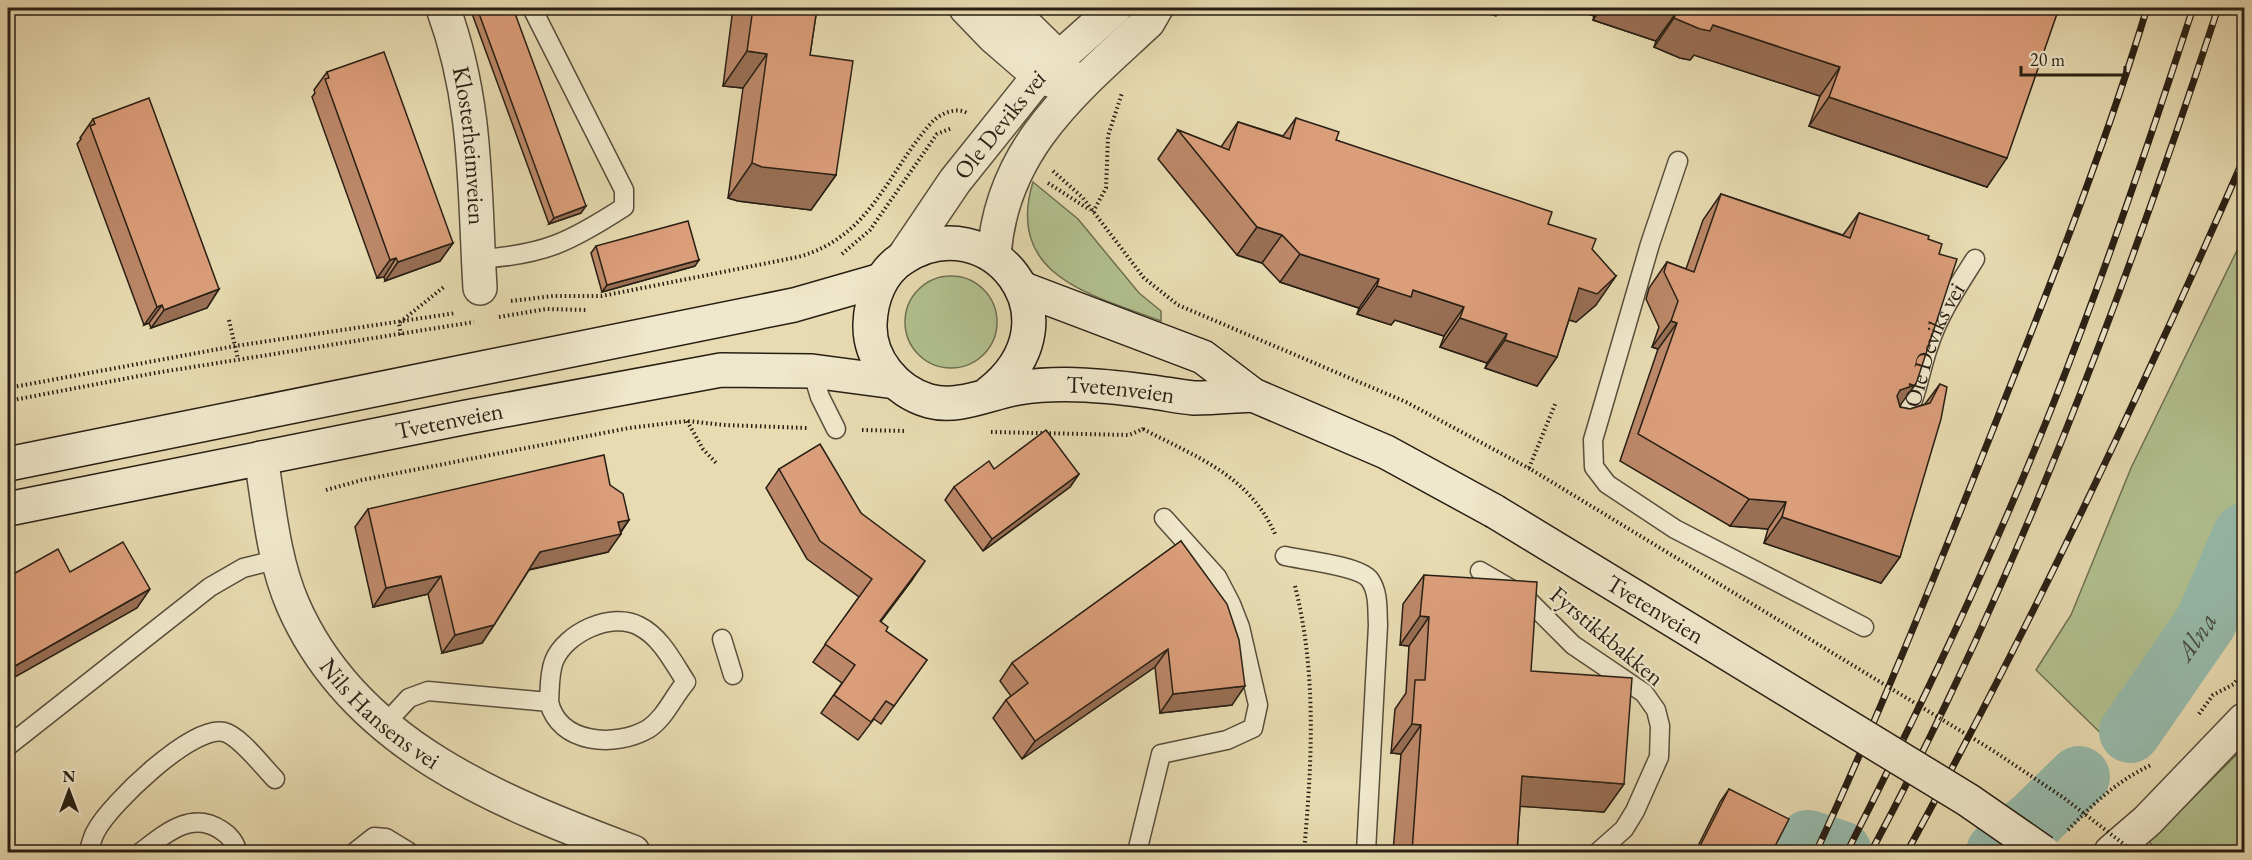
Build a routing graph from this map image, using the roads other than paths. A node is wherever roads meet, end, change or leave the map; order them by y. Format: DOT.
graph roads {
  1 [pos="443,8"];
  2 [pos="532,8"];
  3 [pos="966,8"];
  4 [pos="1008,8"];
  5 [pos="1115,8"];
  6 [pos="1156,8"];
  7 [pos="1049,67"];
  8 [pos="1075,89"];
  9 [pos="1678,161"];
  10 [pos="994,256"];
  11 [pos="1975,259"];
  12 [pos="892,269"];
  13 [pos="481,285"];
  14 [pos="1022,288"];
  15 [pos="812,371"];
  16 [pos="895,382"];
  17 [pos="989,393"];
  18 [pos="1253,395"];
  19 [pos="1889,425"];
  20 [pos="836,429"];
  21 [pos="261,458"];
  22 [pos="8,464"];
  23 [pos="8,509"];
  24 [pos="1164,518"];
  25 [pos="1285,556"];
  26 [pos="279,560"];
  27 [pos="1480,571"];
  28 [pos="1864,627"];
  29 [pos="722,639"];
  30 [pos="733,675"];
  31 [pos="549,702"];
  32 [pos="2244,720"];
  33 [pos="384,725"];
  34 [pos="8,746"];
  35 [pos="275,779"];
  36 [pos="2052,845"];
  37 [pos="88,852"];
  38 [pos="141,852"];
  39 [pos="237,852"];
  40 [pos="355,852"];
  41 [pos="409,852"];
  42 [pos="633,852"];
  43 [pos="1137,852"];
  44 [pos="1366,852"];
  45 [pos="1598,852"];
  46 [pos="2111,852"];
  1 -- 13 [label="main road, Klosterheimveien"];
  2 -- 13 [label="lane"];
  3 -- 7 [label="main road"];
  4 -- 7 [label="main road"];
  5 -- 7 [label="main road, Ole Deviks vei"];
  6 -- 8 [label="main road, Ole Deviks vei"];
  7 -- 8 [label="main road"];
  7 -- 12 [label="main road, Ole Deviks vei"];
  8 -- 10 [label="main road, Ole Deviks vei"];
  9 -- 28 [label="lane"];
  10 -- 12 [label="main road, Tvetenveien"];
  10 -- 14 [label="main road, Tvetenveien"];
  11 -- 19 [label="lane, Ole Deviks vei"];
  12 -- 16 [label="main road, Tvetenveien"];
  12 -- 22 [label="main road, Tvetenveien"];
  14 -- 17 [label="main road, Tvetenveien"];
  14 -- 18 [label="main road, Tvetenveien"];
  15 -- 16 [label="main road, Tvetenveien"];
  15 -- 20 [label="lane"];
  15 -- 21 [label="main road, Tvetenveien"];
  16 -- 17 [label="main road, Tvetenveien"];
  17 -- 18 [label="main road, Tvetenveien"];
  18 -- 36 [label="main road, Tvetenveien, bridge"];
  21 -- 23 [label="main road, Tvetenveien"];
  21 -- 26 [label="main road, Nils Hansens vei"];
  24 -- 43 [label="lane"];
  25 -- 44 [label="lane"];
  26 -- 33 [label="main road, Nils Hansens vei"];
  26 -- 34 [label="lane"];
  27 -- 45 [label="lane, Fyrstikkbakken"];
  29 -- 30 [label="lane"];
  31 -- 31 [label="lane"];
  31 -- 33 [label="lane"];
  32 -- 46 [label="main road"];
  33 -- 42 [label="main road, Nils Hansens vei"];
  35 -- 37 [label="lane"];
  38 -- 39 [label="lane"];
  40 -- 41 [label="lane"];
}
